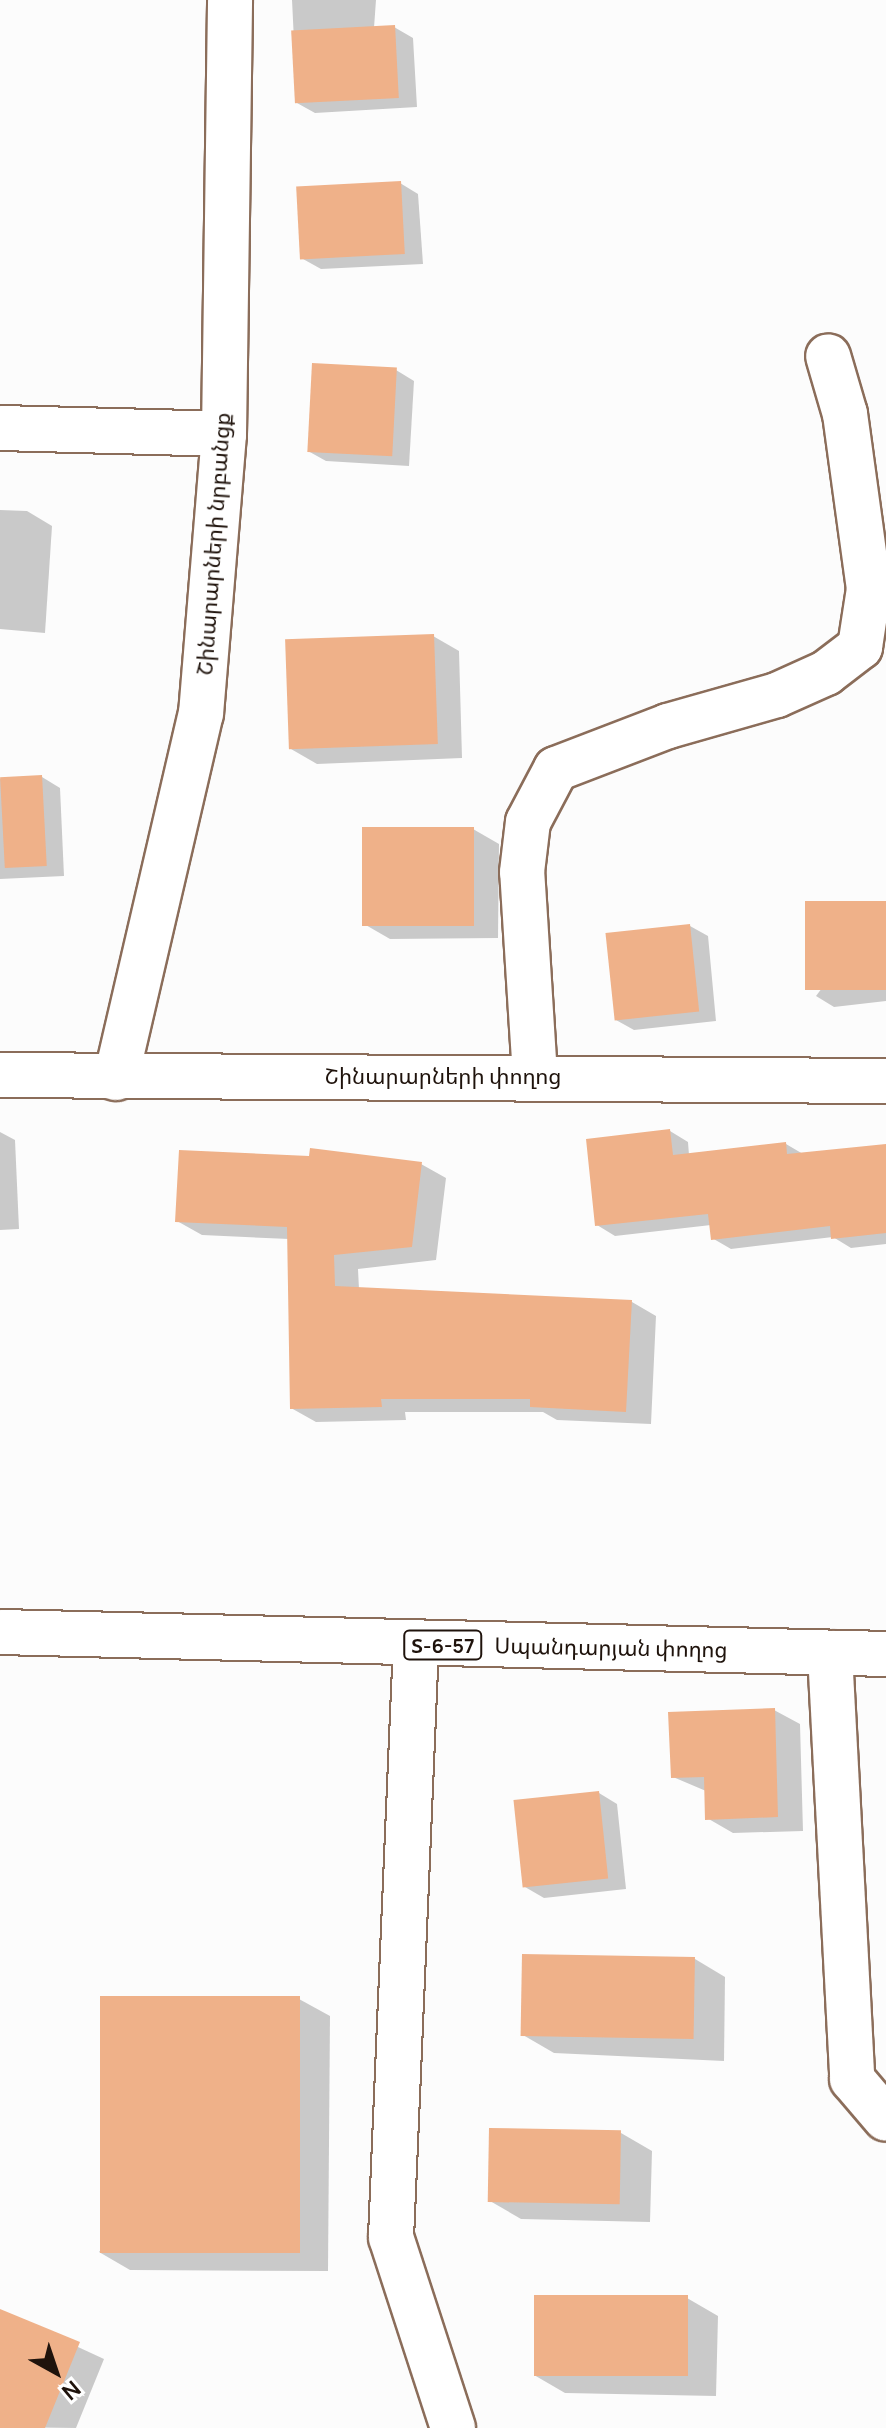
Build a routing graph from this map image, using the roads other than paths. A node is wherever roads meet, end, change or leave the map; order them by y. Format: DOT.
graph roads {
  1 [pos="230,0"];
  2 [pos="828,356"];
  3 [pos="0,428"];
  4 [pos="224,434"];
  5 [pos="0,1075"];
  6 [pos="535,1076"];
  7 [pos="116,1078"];
  8 [pos="886,1081"];
  9 [pos="0,1632"];
  10 [pos="416,1644"];
  11 [pos="830,1653"];
  12 [pos="886,1654"];
  13 [pos="886,2119"];
  14 [pos="453,2428"];
  1 -- 4 [label="street, Շինարարների նրբանցք"];
  2 -- 6 [label="street"];
  3 -- 4 [label="street"];
  4 -- 7 [label="street, Շինարարների նրբանցք"];
  5 -- 7 [label="street, Շինարարների փողոց"];
  6 -- 7 [label="street, Շինարարների փողոց"];
  6 -- 8 [label="street, Շինարարների փողոց"];
  9 -- 10 [label="street, Սպանդարյան փողոց / Տ-6-57"];
  10 -- 11 [label="street, Սպանդարյան փողոց / Տ-6-57"];
  10 -- 14 [label="street"];
  11 -- 12 [label="street, Սպանդարյան փողոց / Տ-6-57"];
  11 -- 13 [label="street"];
}
